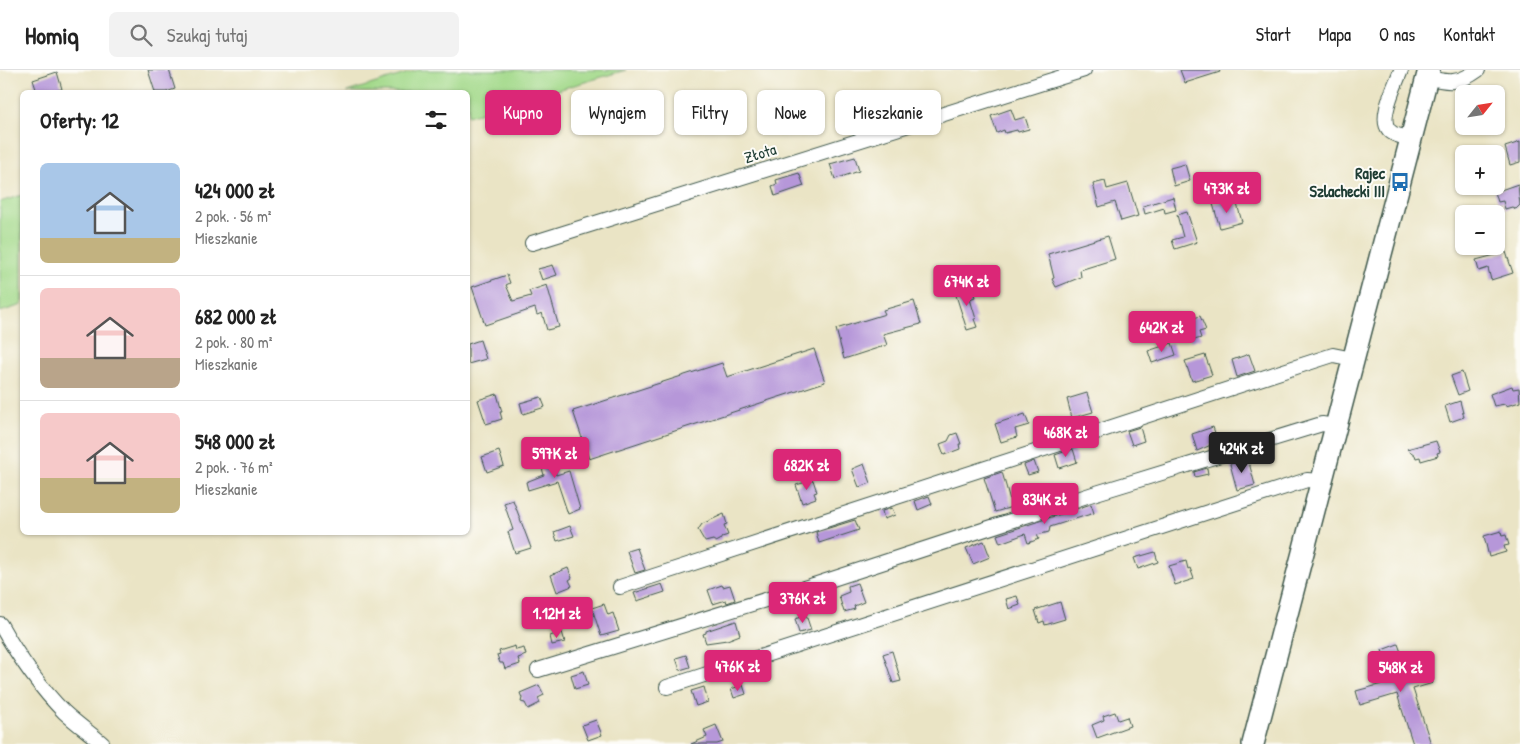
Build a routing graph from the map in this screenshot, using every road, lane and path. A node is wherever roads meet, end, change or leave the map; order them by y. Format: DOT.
graph roads {
  1 [pos="1084,70"];
  2 [pos="1401,70"];
  3 [pos="1478,70"];
  4 [pos="1428,74"];
  5 [pos="1411,138"];
  6 [pos="532,243"];
  7 [pos="1354,359"];
  8 [pos="1336,426"];
  9 [pos="1322,481"];
  10 [pos="620,588"];
  11 [pos="0,624"];
  12 [pos="538,670"];
  13 [pos="667,687"];
  14 [pos="103,744"];
  15 [pos="1253,744"];
  1 -- 6 [label="street, Złota"];
  2 -- 5 [label="street"];
  3 -- 4 [label="street"];
  4 -- 5 [label="main road"];
  5 -- 7 [label="main road"];
  7 -- 8 [label="main road"];
  7 -- 10 [label="street"];
  8 -- 9 [label="main road"];
  8 -- 12 [label="street"];
  9 -- 13 [label="street"];
  9 -- 15 [label="main road"];
  11 -- 14 [label="street"];
}
